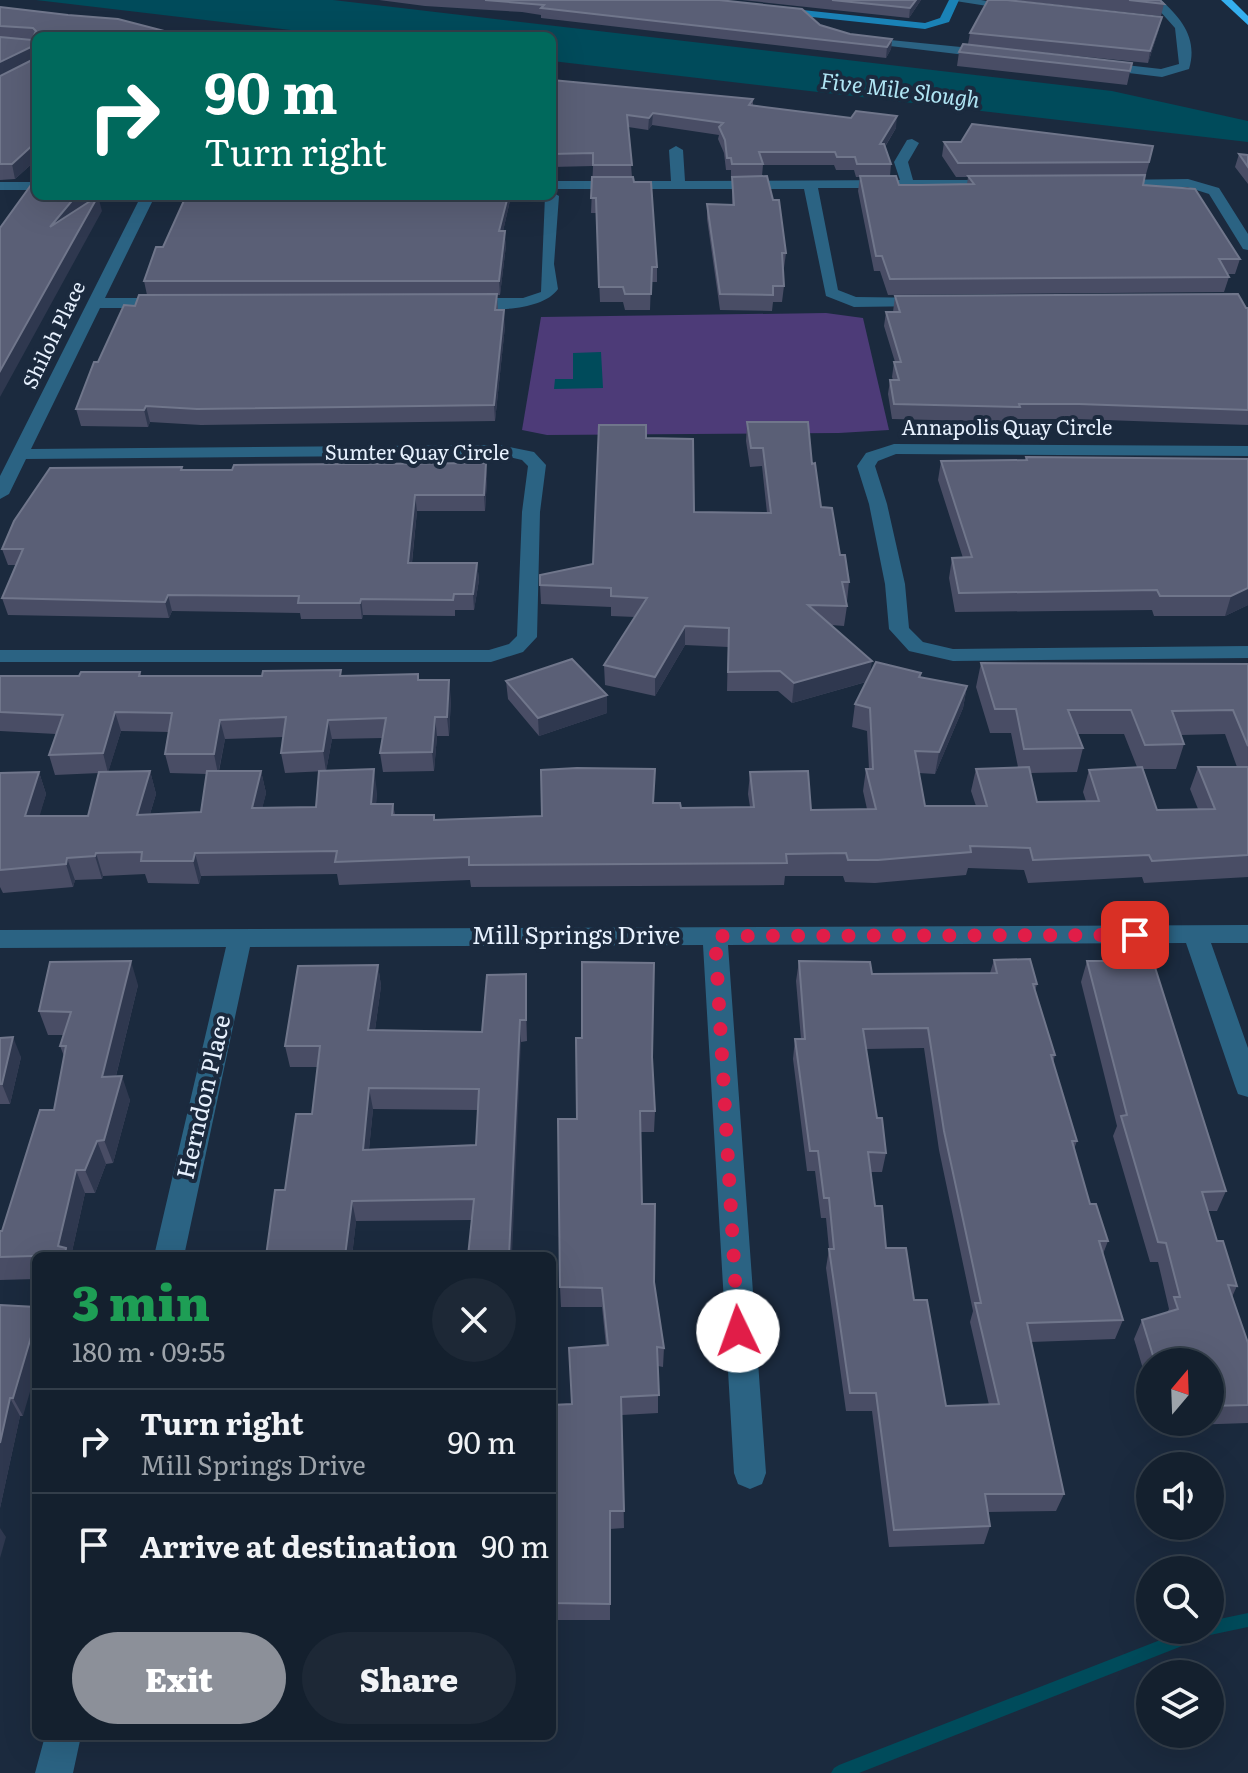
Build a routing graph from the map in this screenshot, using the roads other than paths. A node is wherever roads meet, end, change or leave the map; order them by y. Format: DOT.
graph roads {
  1 [pos="954,0"];
  2 [pos="1155,0"];
  3 [pos="1226,0"];
  4 [pos="761,8"];
  5 [pos="1030,9"];
  6 [pos="806,13"];
  7 [pos="1248,22"];
  8 [pos="1166,24"];
  9 [pos="1181,25"];
  10 [pos="824,30"];
  11 [pos="849,38"];
  12 [pos="1005,56"];
  13 [pos="1083,64"];
  14 [pos="912,143"];
  15 [pos="676,150"];
  16 [pos="999,184"];
  17 [pos="1090,184"];
  18 [pos="556,185"];
  19 [pos="678,185"];
  20 [pos="810,185"];
  21 [pos="908,185"];
  22 [pos="0,186"];
  23 [pos="32,186"];
  24 [pos="146,200"];
  25 [pos="552,200"];
  26 [pos="1248,246"];
  27 [pos="948,301"];
  28 [pos="442,302"];
  29 [pos="94,303"];
  30 [pos="189,303"];
  31 [pos="1248,451"];
  32 [pos="20,454"];
  33 [pos="0,494"];
  34 [pos="1248,652"];
  35 [pos="0,656"];
  36 [pos="1248,934"];
  37 [pos="1196,935"];
  38 [pos="715,936"];
  39 [pos="240,938"];
  40 [pos="0,939"];
  41 [pos="1248,1086"];
  42 [pos="170,1252"];
  43 [pos="750,1473"];
  44 [pos="62,1740"];
  45 [pos="54,1773"];
  1 -- 5 [label="street"];
  1 -- 6 [label="street"];
  2 -- 9 [label="street"];
  3 -- 7 [label="highway"];
  4 -- 6 [label="street"];
  6 -- 10 [label="street"];
  8 -- 9 [label="street"];
  9 -- 13 [label="street"];
  11 -- 12 [label="street"];
  14 -- 21 [label="street"];
  15 -- 19 [label="street"];
  16 -- 21 [label="street"];
  17 -- 26 [label="street"];
  18 -- 19 [label="street"];
  19 -- 20 [label="street"];
  20 -- 21 [label="street"];
  20 -- 27 [label="street"];
  22 -- 23 [label="street"];
  24 -- 29 [label="street, Shiloh Place"];
  25 -- 28 [label="street"];
  29 -- 30 [label="street"];
  29 -- 32 [label="street, Shiloh Place"];
  31 -- 34 [label="street, Annapolis Quay Circle"];
  32 -- 33 [label="street, Shiloh Place"];
  32 -- 35 [label="street, Sumter Quay Circle"];
  36 -- 37 [label="street, Mill Springs Drive"];
  37 -- 38 [label="street, Mill Springs Drive"];
  37 -- 41 [label="street"];
  38 -- 39 [label="street, Mill Springs Drive"];
  38 -- 43 [label="street"];
  39 -- 40 [label="street, Mill Springs Drive"];
  39 -- 42 [label="street, Herndon Place"];
  44 -- 45 [label="street"];
}
